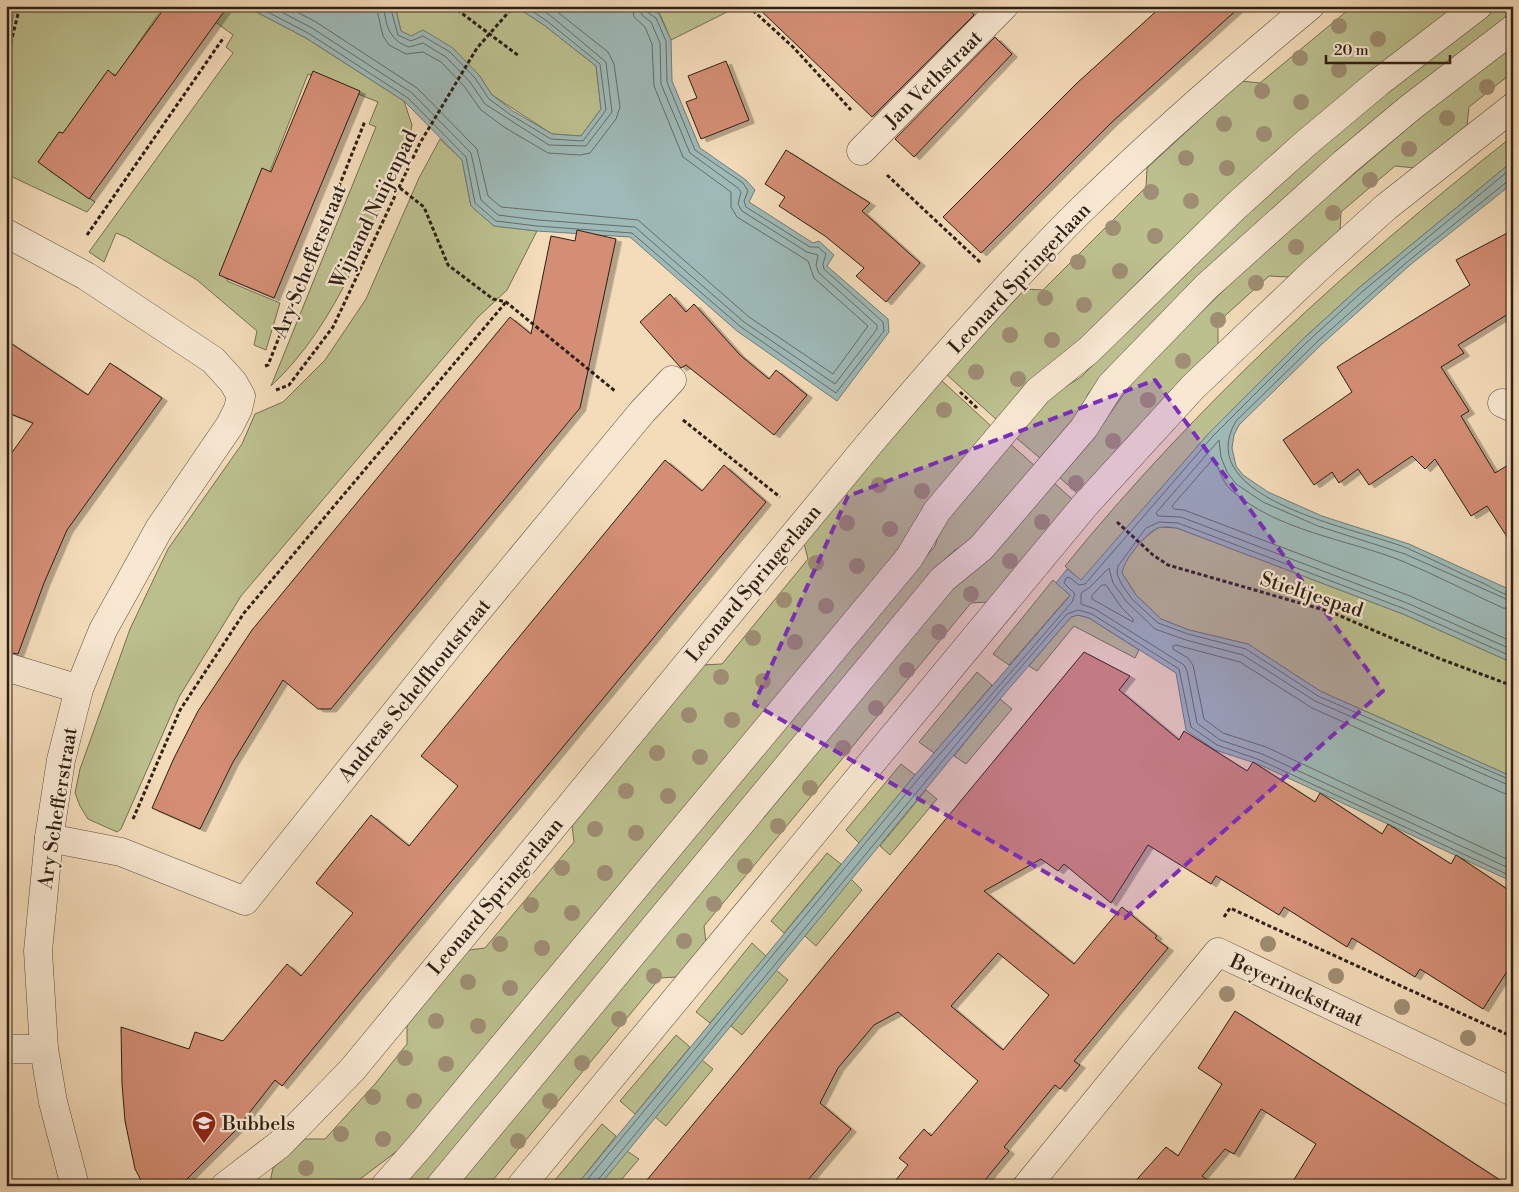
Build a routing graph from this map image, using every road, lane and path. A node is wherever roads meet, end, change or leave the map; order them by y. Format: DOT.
graph roads {
  1 [pos="20,6"];
  2 [pos="452,6"];
  3 [pos="514,6"];
  4 [pos="755,6"];
  5 [pos="1004,6"];
  6 [pos="1310,6"];
  7 [pos="1478,6"];
  8 [pos="751,10"];
  9 [pos="1513,29"];
  10 [pos="489,32"];
  11 [pos="224,37"];
  12 [pos="519,56"];
  13 [pos="6,62"];
  14 [pos="1513,107"];
  15 [pos="364,121"];
  16 [pos="861,151"];
  17 [pos="400,188"];
  18 [pos="6,233"];
  19 [pos="66,264"];
  20 [pos="506,302"];
  21 [pos="237,389"];
  22 [pos="656,397"];
  23 [pos="1111,517"];
  24 [pos="807,519"];
  25 [pos="6,667"];
  26 [pos="1513,686"];
  27 [pos="79,689"];
  28 [pos="49,838"];
  29 [pos="121,852"];
  30 [pos="1218,952"];
  31 [pos="1513,1037"];
  32 [pos="6,1049"];
  33 [pos="44,1049"];
  34 [pos="1513,1092"];
  35 [pos="384,1184"];
  36 [pos="75,1186"];
  37 [pos="225,1186"];
  38 [pos="440,1186"];
  39 [pos="522,1186"];
  40 [pos="1027,1186"];
  1 -- 13 [label="path"];
  2 -- 10 [label="path"];
  3 -- 10 [label="path, Wijnand Nuijenpad"];
  4 -- 8 [label="path"];
  5 -- 16 [label="street, Jan Vethstraat"];
  6 -- 24 [label="street, Leonard Springerlaan"];
  7 -- 35 [label="street"];
  9 -- 38 [label="street"];
  10 -- 12 [label="path"];
  10 -- 17 [label="path, Wijnand Nuijenpad"];
  11 -- 19 [label="path"];
  14 -- 39 [label="street"];
  15 -- 21 [label="path, Ary Schefferstraat"];
  17 -- 20 [label="path"];
  17 -- 21 [label="path, Wijnand Nuijenpad"];
  18 -- 19 [label="street"];
  19 -- 21 [label="street"];
  20 -- 22 [label="path"];
  20 -- 29 [label="path"];
  21 -- 27 [label="street, Ary Schefferstraat"];
  22 -- 24 [label="path"];
  22 -- 29 [label="street, Andreas Schelfhoutstraat"];
  23 -- 26 [label="path, Stieltjespad"];
  24 -- 37 [label="street, Leonard Springerlaan"];
  25 -- 27 [label="street"];
  27 -- 28 [label="street, Ary Schefferstraat"];
  28 -- 29 [label="street, Andreas Schelfhoutstraat"];
  28 -- 33 [label="street, Ary Schefferstraat"];
  30 -- 31 [label="path"];
  30 -- 34 [label="street, Beyerinckstraat"];
  30 -- 40 [label="street, Beyerinckstraat"];
  32 -- 33 [label="street"];
  33 -- 36 [label="street, Ary Schefferstraat"];
}
